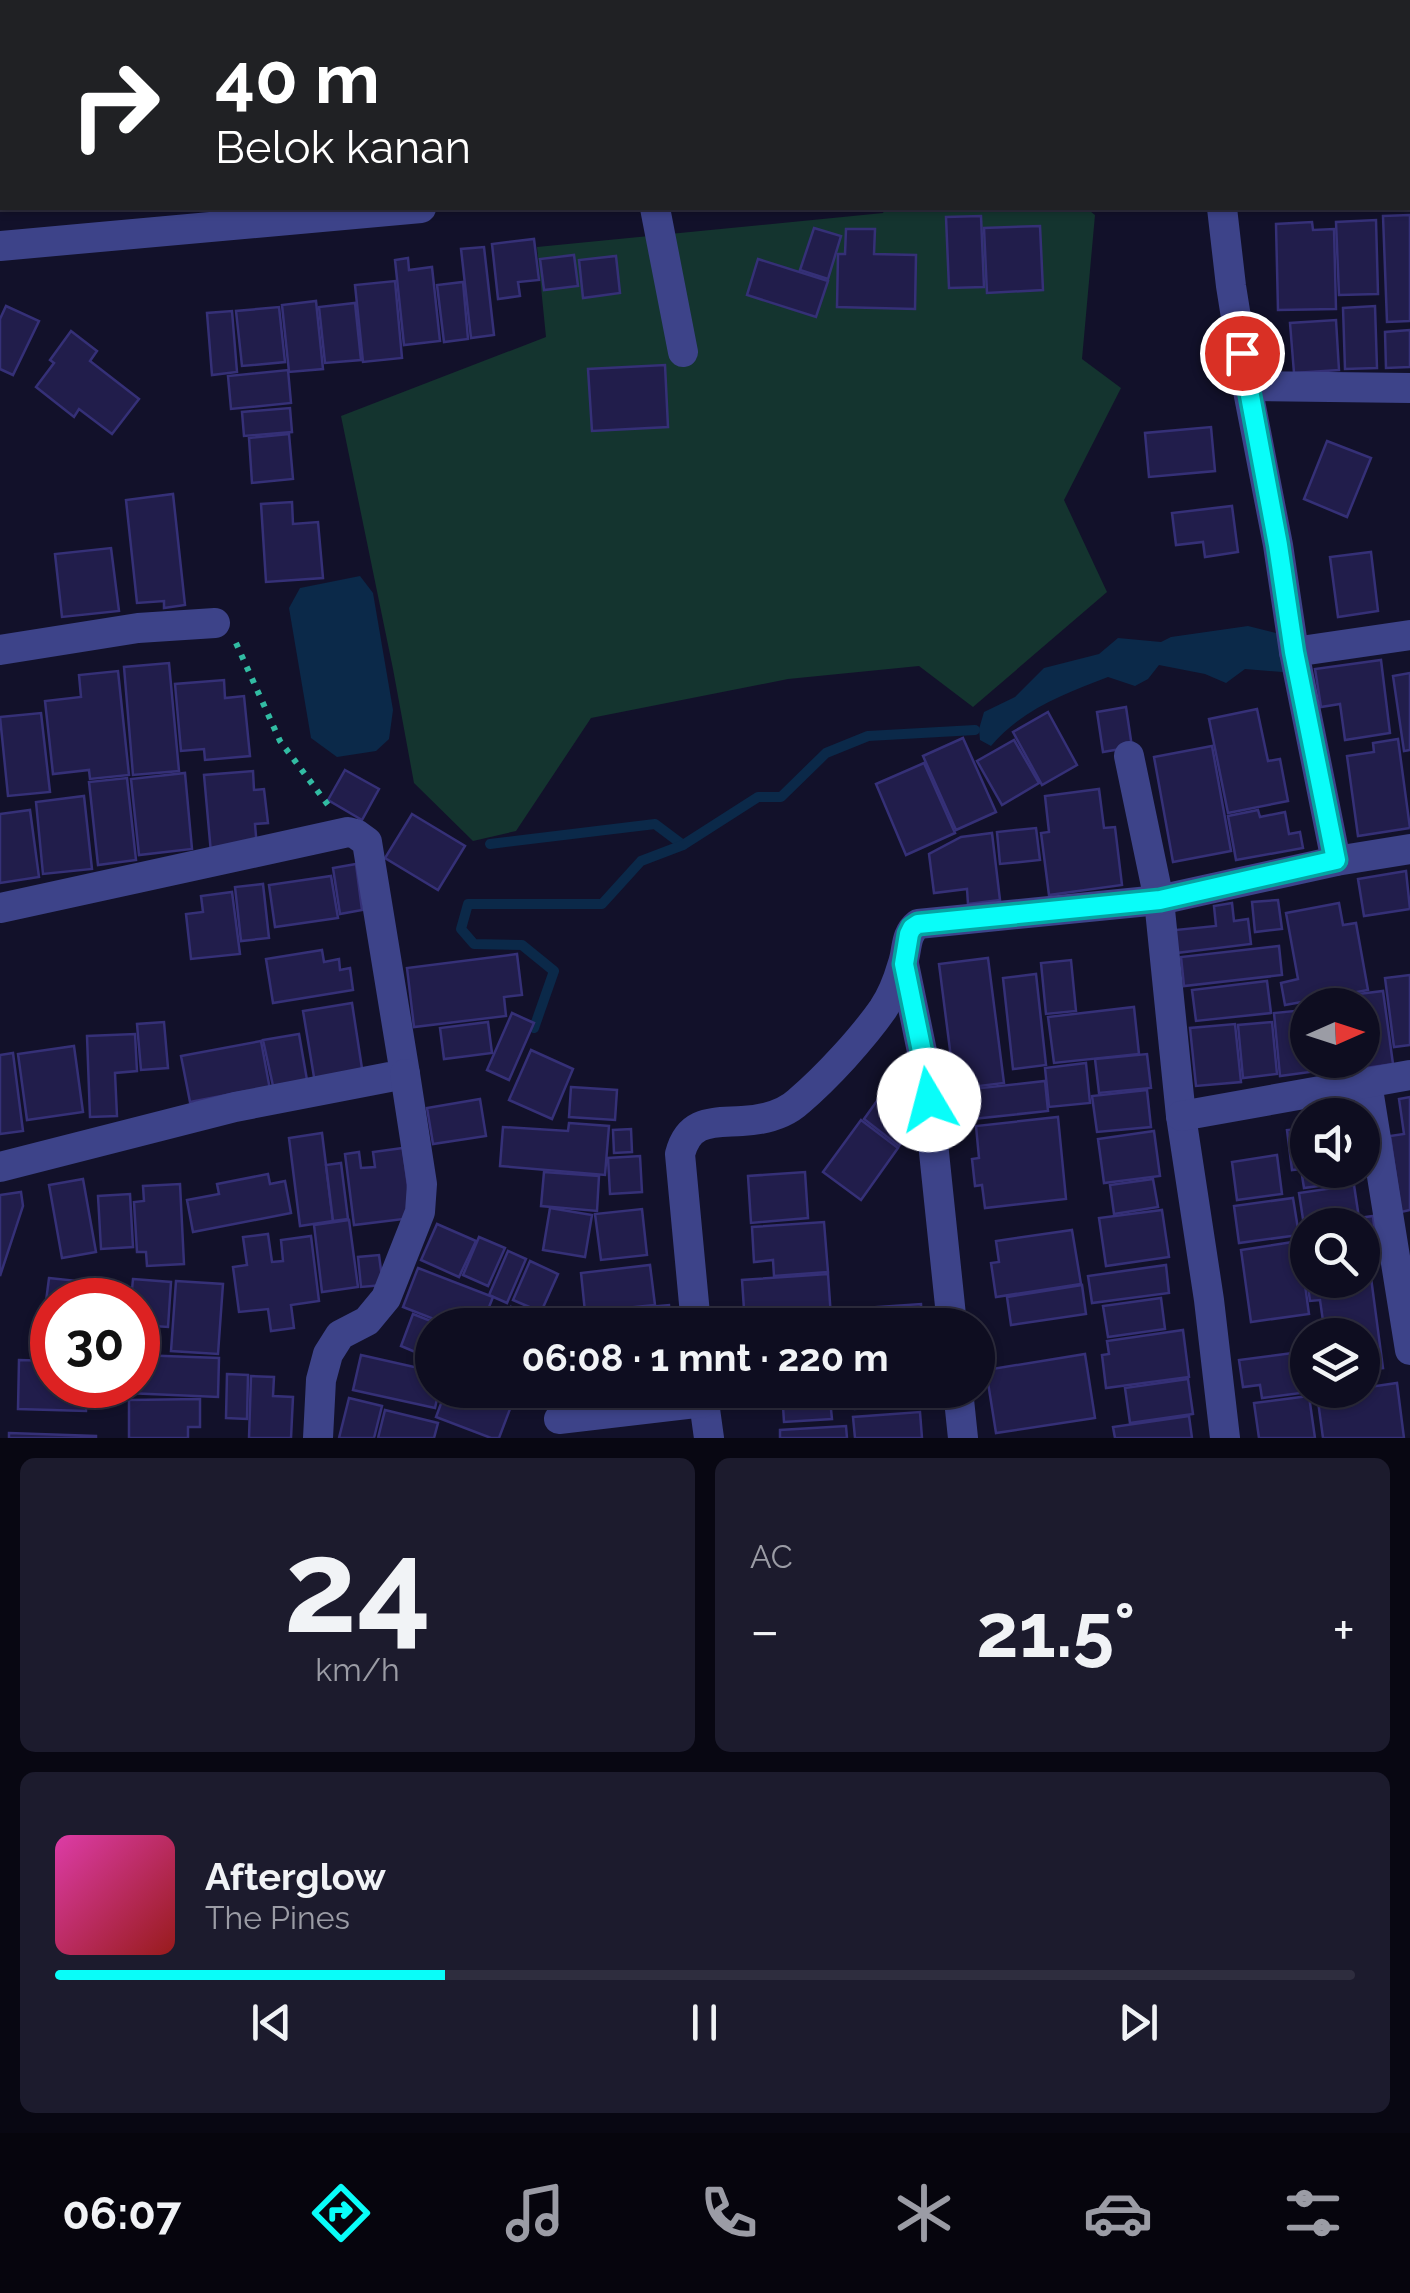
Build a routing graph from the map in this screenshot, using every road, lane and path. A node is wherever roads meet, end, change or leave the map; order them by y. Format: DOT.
graph roads {
  1 [pos="399,210"];
  2 [pos="655,210"];
  3 [pos="1222,210"];
  4 [pos="0,246"];
  5 [pos="683,352"];
  6 [pos="1247,386"];
  7 [pos="1410,388"];
  8 [pos="215,623"];
  9 [pos="1410,635"];
  10 [pos="0,650"];
  11 [pos="1294,652"];
  12 [pos="1129,756"];
  13 [pos="348,832"];
  14 [pos="1410,850"];
  15 [pos="1336,860"];
  16 [pos="1160,900"];
  17 [pos="0,908"];
  18 [pos="904,964"];
  19 [pos="405,1074"];
  20 [pos="1410,1075"];
  21 [pos="1368,1083"];
  22 [pos="1182,1116"];
  23 [pos="0,1166"];
  24 [pos="694,1308"];
  25 [pos="950,1308"];
  26 [pos="1410,1350"];
  27 [pos="628,1408"];
  28 [pos="705,1408"];
  29 [pos="960,1408"];
  30 [pos="559,1419"];
  31 [pos="318,1438"];
  32 [pos="709,1438"];
  33 [pos="963,1438"];
  34 [pos="1225,1438"];
  1 -- 4 [label="street"];
  2 -- 5 [label="street"];
  3 -- 6 [label="street"];
  6 -- 7 [label="street"];
  6 -- 11 [label="street"];
  8 -- 10 [label="street"];
  8 -- 13 [label="path"];
  9 -- 11 [label="street"];
  11 -- 15 [label="street"];
  12 -- 16 [label="street"];
  13 -- 17 [label="street"];
  13 -- 19 [label="street"];
  14 -- 15 [label="street"];
  15 -- 16 [label="street"];
  16 -- 18 [label="street"];
  16 -- 22 [label="street"];
  18 -- 24 [label="street"];
  18 -- 25 [label="street"];
  19 -- 23 [label="street"];
  19 -- 31 [label="street"];
  20 -- 21 [label="street"];
  21 -- 22 [label="street"];
  21 -- 26 [label="street"];
  22 -- 34 [label="street"];
  27 -- 30 [label="street"];
  28 -- 32 [label="street"];
  29 -- 33 [label="street"];
}
